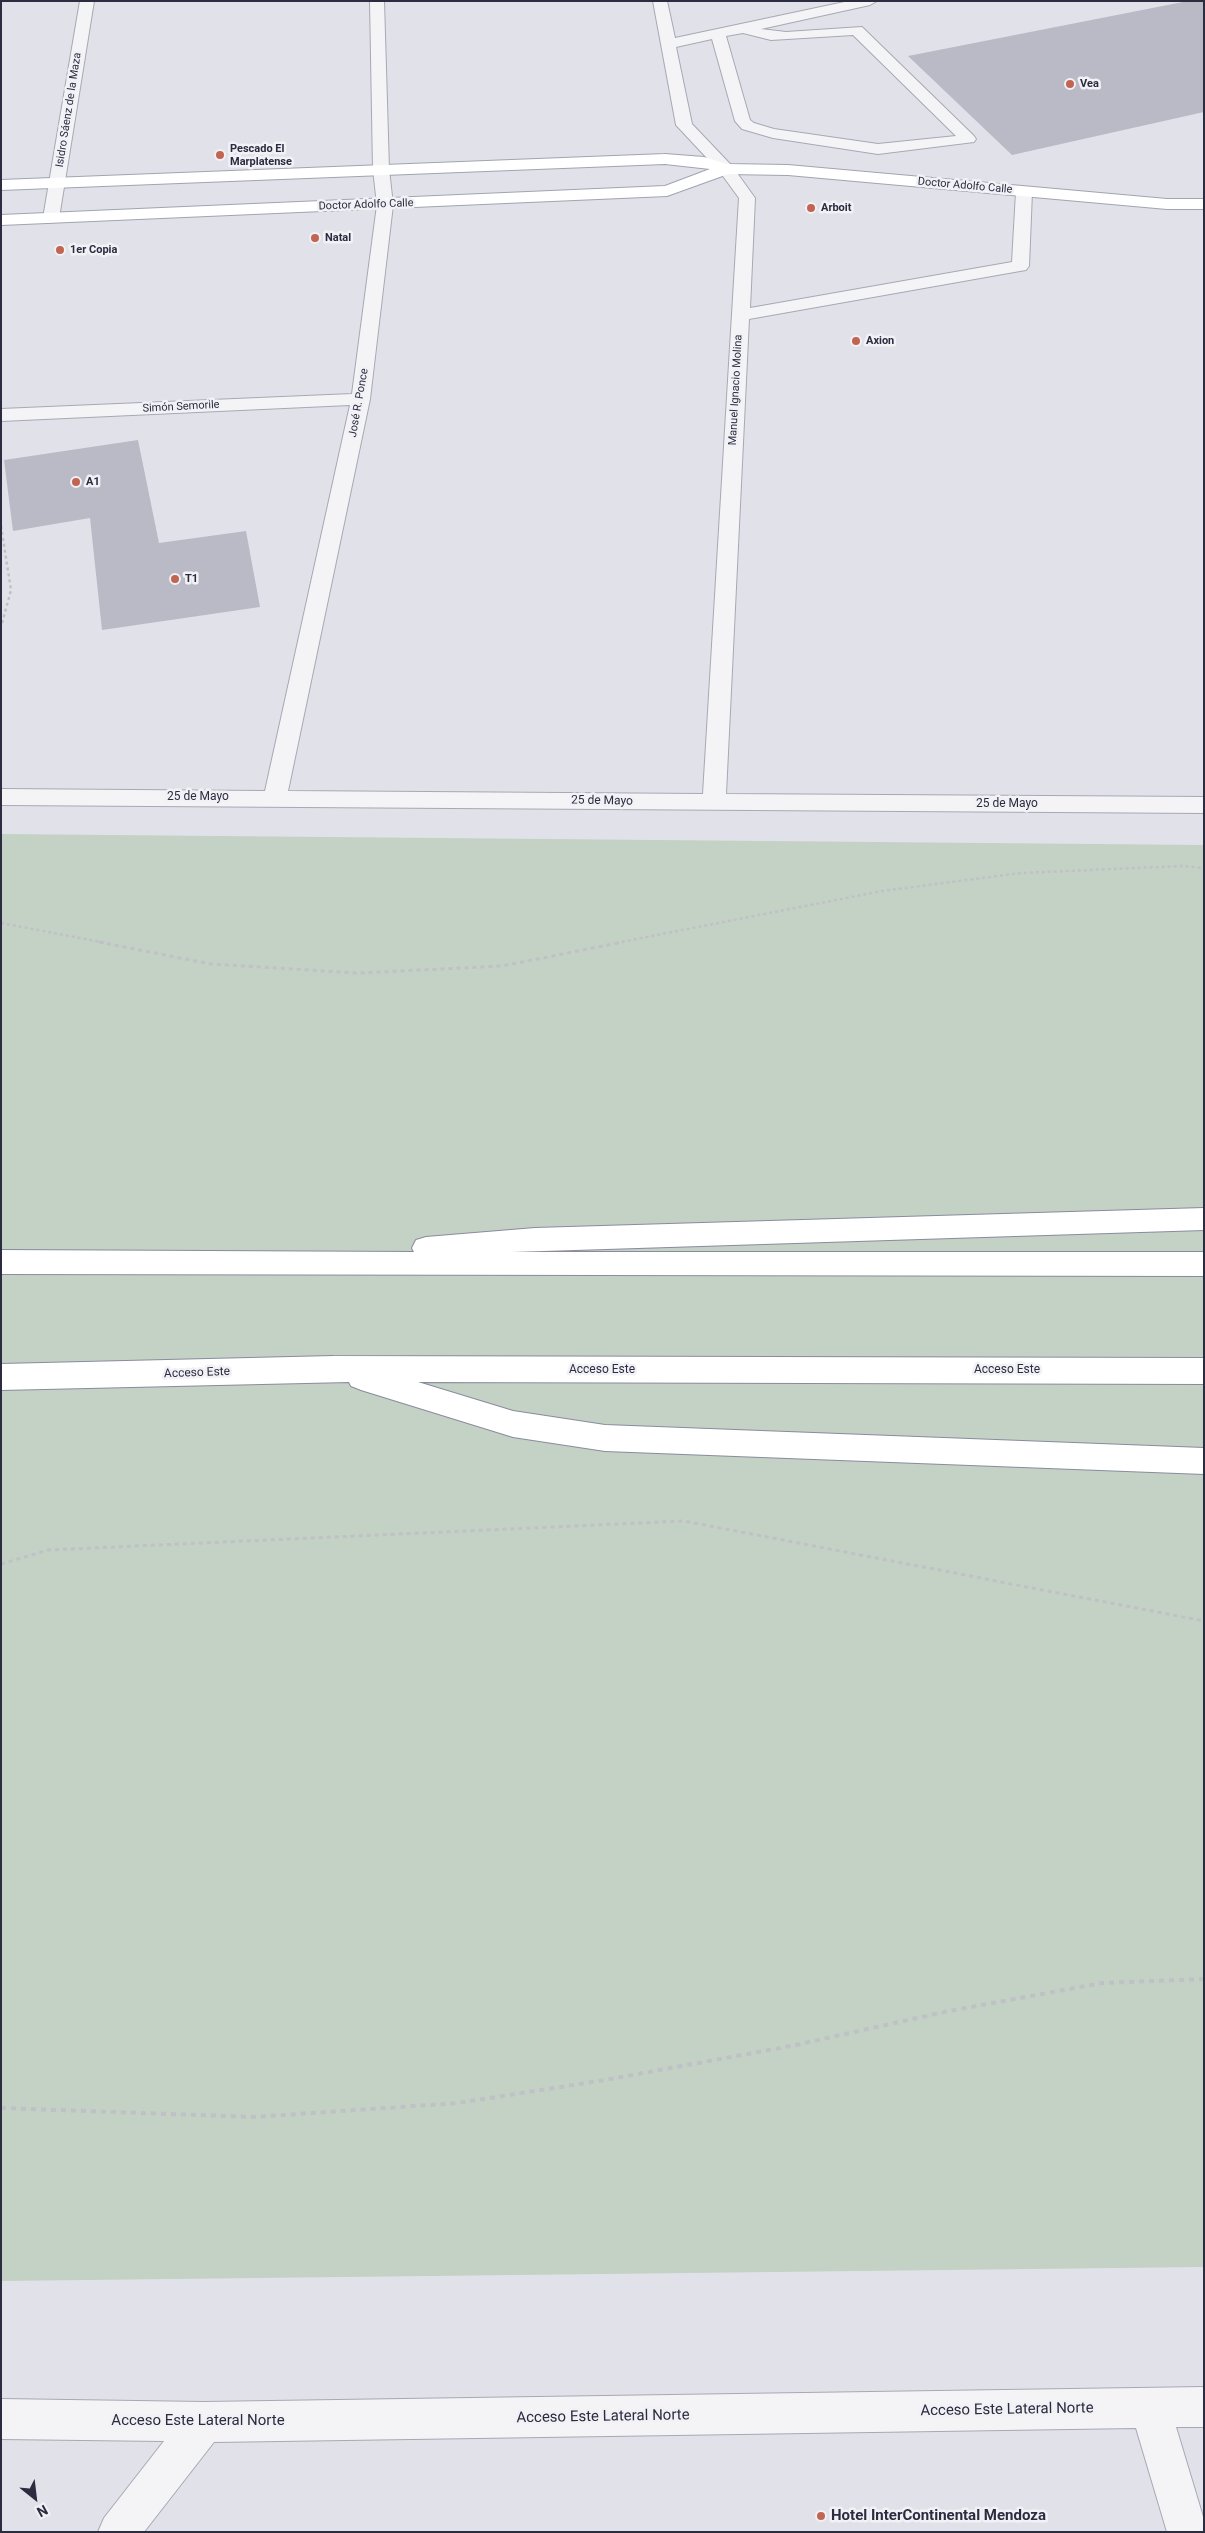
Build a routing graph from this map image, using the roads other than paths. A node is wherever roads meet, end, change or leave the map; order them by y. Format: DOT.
graph roads {
  1 [pos="87,1"];
  2 [pos="377,1"];
  3 [pos="660,1"];
  4 [pos="870,1"];
  5 [pos="743,28"];
  6 [pos="718,33"];
  7 [pos="668,44"];
  8 [pos="381,169"];
  9 [pos="726,169"];
  10 [pos="56,182"];
  11 [pos="1,185"];
  12 [pos="1024,192"];
  13 [pos="1204,204"];
  14 [pos="385,205"];
  15 [pos="51,218"];
  16 [pos="1,220"];
  17 [pos="740,316"];
  18 [pos="361,399"];
  19 [pos="1,415"];
  20 [pos="1,797"];
  21 [pos="275,797"];
  22 [pos="714,803"];
  23 [pos="1204,805"];
  24 [pos="1204,1219"];
  25 [pos="1,1251"];
  26 [pos="1,1262"];
  27 [pos="105,1263"];
  28 [pos="239,1264"];
  29 [pos="1204,1264"];
  30 [pos="333,1369"];
  31 [pos="1204,1371"];
  32 [pos="1,1377"];
  33 [pos="52,1377"];
  34 [pos="1,1384"];
  35 [pos="1204,1461"];
  36 [pos="1150,2408"];
  37 [pos="1204,2408"];
  38 [pos="1,2419"];
  39 [pos="204,2422"];
  40 [pos="118,2532"];
  41 [pos="1187,2532"];
  1 -- 10 [label="street, Isidro Sáenz de la Maza"];
  2 -- 8 [label="street, José R. Ponce"];
  3 -- 7 [label="street, Manuel Ignacio Molina"];
  4 -- 5 [label="street"];
  5 -- 6 [label="street"];
  5 -- 6 [label="street"];
  6 -- 7 [label="street"];
  7 -- 9 [label="street, Manuel Ignacio Molina"];
  8 -- 9 [label="main road, Doctor Adolfo Calle"];
  8 -- 10 [label="main road, Doctor Adolfo Calle"];
  8 -- 14 [label="street, José R. Ponce"];
  9 -- 12 [label="main road, Doctor Adolfo Calle"];
  9 -- 14 [label="main road, Doctor Adolfo Calle"];
  9 -- 17 [label="street, Manuel Ignacio Molina"];
  10 -- 11 [label="main road, Doctor Adolfo Calle"];
  10 -- 15 [label="street, Isidro Sáenz de la Maza"];
  12 -- 13 [label="main road, Doctor Adolfo Calle"];
  12 -- 17 [label="street"];
  14 -- 15 [label="main road, Doctor Adolfo Calle"];
  14 -- 18 [label="street, José R. Ponce"];
  15 -- 16 [label="main road, Doctor Adolfo Calle"];
  17 -- 22 [label="street, Manuel Ignacio Molina"];
  18 -- 19 [label="street, Simón Semorile"];
  18 -- 21 [label="street, José R. Ponce"];
  20 -- 21 [label="street, 25 de Mayo"];
  21 -- 22 [label="street, 25 de Mayo"];
  22 -- 23 [label="street, 25 de Mayo"];
  24 -- 28 [label="main road"];
  25 -- 27 [label="main road"];
  26 -- 27 [label="main road"];
  27 -- 28 [label="main road"];
  28 -- 29 [label="main road"];
  30 -- 31 [label="main road, Acceso Este"];
  30 -- 33 [label="main road, Acceso Este"];
  30 -- 35 [label="main road"];
  32 -- 33 [label="main road, Acceso Este"];
  33 -- 34 [label="main road"];
  36 -- 37 [label="street, Acceso Este Lateral Norte"];
  36 -- 39 [label="street, Acceso Este Lateral Norte"];
  36 -- 41 [label="street"];
  38 -- 39 [label="street, Acceso Este Lateral Norte"];
  39 -- 40 [label="street"];
}
